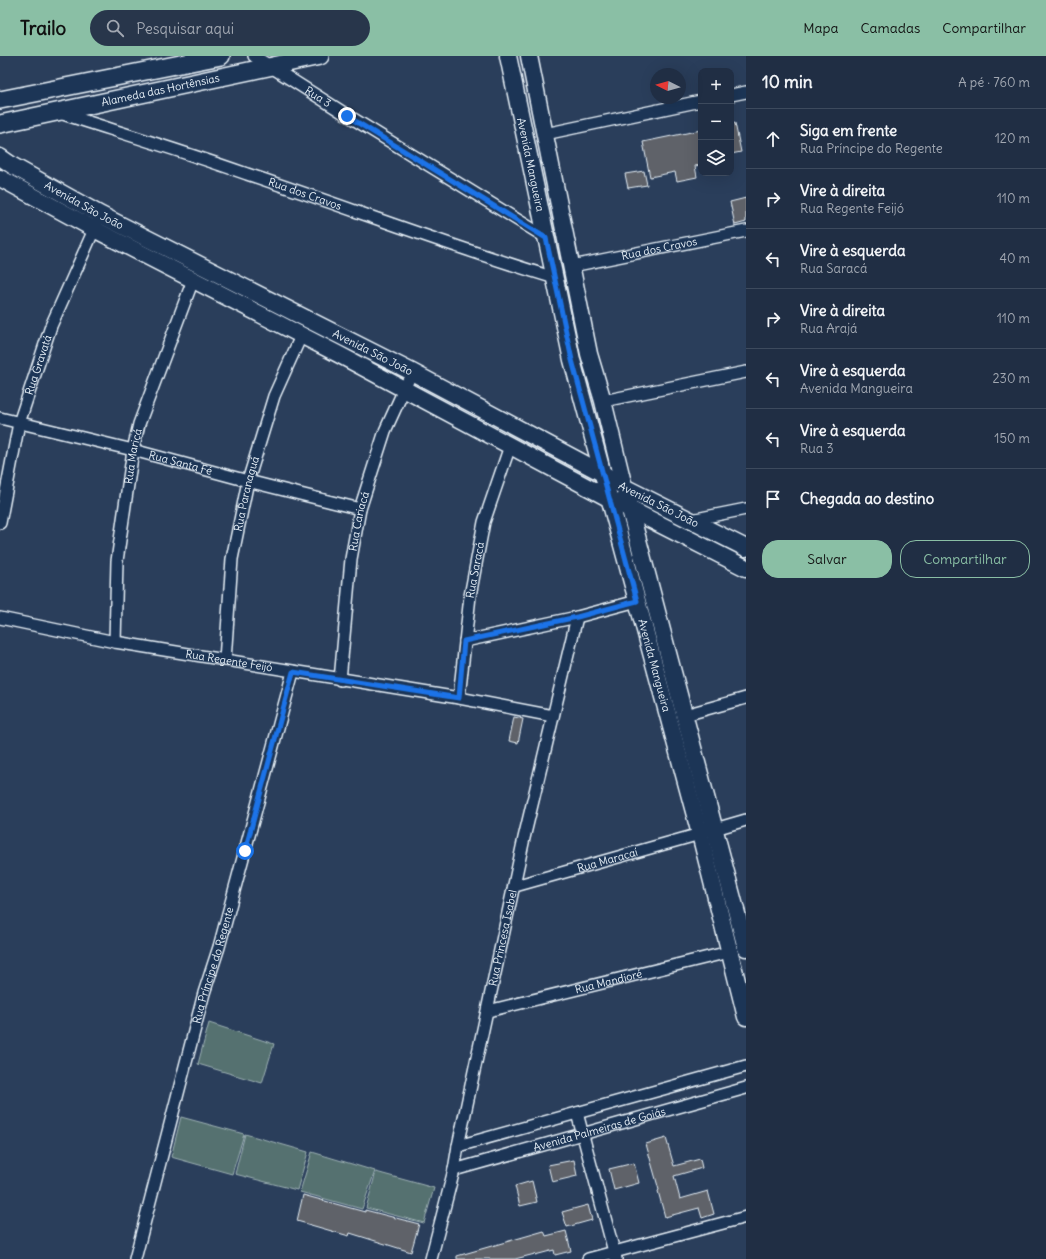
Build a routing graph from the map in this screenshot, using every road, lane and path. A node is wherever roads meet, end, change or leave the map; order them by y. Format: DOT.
graph roads {
  1 [pos="222,56"];
  2 [pos="254,56"];
  3 [pos="320,56"];
  4 [pos="508,56"];
  5 [pos="529,56"];
  6 [pos="270,66"];
  7 [pos="746,92"];
  8 [pos="734,94"];
  9 [pos="0,100"];
  10 [pos="698,102"];
  11 [pos="55,112"];
  12 [pos="0,124"];
  13 [pos="545,134"];
  14 [pos="0,157"];
  15 [pos="0,178"];
  16 [pos="97,222"];
  17 [pos="746,231"];
  18 [pos="546,238"];
  19 [pos="572,266"];
  20 [pos="555,278"];
  21 [pos="193,280"];
  22 [pos="301,336"];
  23 [pos="412,372"];
  24 [pos="746,372"];
  25 [pos="404,390"];
  26 [pos="603,400"];
  27 [pos="0,418"];
  28 [pos="19,423"];
  29 [pos="510,446"];
  30 [pos="133,450"];
  31 [pos="602,473"];
  32 [pos="248,481"];
  33 [pos="624,487"];
  34 [pos="608,498"];
  35 [pos="360,509"];
  36 [pos="630,509"];
  37 [pos="746,509"];
  38 [pos="691,520"];
  39 [pos="0,523"];
  40 [pos="746,548"];
  41 [pos="746,568"];
  42 [pos="637,601"];
  43 [pos="577,617"];
  44 [pos="0,618"];
  45 [pos="464,641"];
  46 [pos="115,642"];
  47 [pos="225,660"];
  48 [pos="293,672"];
  49 [pos="340,680"];
  50 [pos="459,698"];
  51 [pos="746,698"];
  52 [pos="685,715"];
  53 [pos="553,716"];
  54 [pos="746,820"];
  55 [pos="715,829"];
  56 [pos="700,834"];
  57 [pos="515,886"];
  58 [pos="746,948"];
  59 [pos="729,952"];
  60 [pos="488,1011"];
  61 [pos="746,1017"];
  62 [pos="746,1066"];
  63 [pos="746,1088"];
  64 [pos="577,1113"];
  65 [pos="582,1133"];
  66 [pos="458,1146"];
  67 [pos="454,1170"];
  68 [pos="746,1217"];
  69 [pos="615,1256"];
  70 [pos="135,1259"];
  71 [pos="431,1259"];
  72 [pos="588,1259"];
  1 -- 9 [label="main road, Alameda das Hortênsias"];
  2 -- 6 [label="street, Rua 3"];
  3 -- 6 [label="main road, Alameda das Hortênsias"];
  4 -- 18 [label="street, Avenida Mangueira"];
  5 -- 13 [label="street, Avenida Mangueira"];
  6 -- 11 [label="main road, Alameda das Hortênsias"];
  6 -- 18 [label="street, Rua 3"];
  7 -- 8 [label="street"];
  10 -- 13 [label="street"];
  11 -- 12 [label="main road, Alameda das Hortênsias"];
  11 -- 20 [label="street, Rua dos Cravos"];
  13 -- 19 [label="street, Avenida Mangueira"];
  14 -- 16 [label="street, Avenida São João"];
  15 -- 16 [label="street, Avenida São João"];
  16 -- 21 [label="street, Avenida São João"];
  16 -- 23 [label="street, Avenida São João"];
  16 -- 28 [label="street, Rua Gravatá"];
  17 -- 19 [label="street, Rua dos Cravos"];
  18 -- 20 [label="street, Avenida Mangueira"];
  19 -- 26 [label="street, Avenida Mangueira"];
  20 -- 31 [label="street, Avenida Mangueira"];
  21 -- 22 [label="street, Avenida São João"];
  21 -- 30 [label="street, Rua Maricá"];
  22 -- 25 [label="street, Avenida São João"];
  22 -- 32 [label="street, Rua Paranaguá"];
  23 -- 25 [label="street, Rua Cariacá"];
  23 -- 31 [label="street, Avenida São João"];
  24 -- 26 [label="street"];
  25 -- 29 [label="street, Avenida São João"];
  25 -- 35 [label="street, Rua Cariacá"];
  26 -- 33 [label="street, Avenida Mangueira"];
  27 -- 28 [label="street, Rua Santa Fé"];
  28 -- 30 [label="street, Rua Santa Fé"];
  28 -- 39 [label="street, Rua Gravatá"];
  29 -- 34 [label="street, Avenida São João"];
  29 -- 45 [label="street, Rua Saracá"];
  30 -- 32 [label="street, Rua Santa Fé"];
  30 -- 46 [label="street, Rua Maricá"];
  31 -- 33 [label="street, Avenida São João"];
  31 -- 34 [label="street, Avenida Mangueira"];
  32 -- 35 [label="street, Rua Santa Fé"];
  32 -- 47 [label="street, Rua Paranaguá"];
  33 -- 36 [label="street, Avenida Mangueira"];
  33 -- 38 [label="street, Avenida São João"];
  34 -- 36 [label="street, Avenida São João"];
  34 -- 42 [label="street, Avenida Mangueira"];
  35 -- 49 [label="street, Rua Cariacá"];
  36 -- 41 [label="street, Avenida São João"];
  36 -- 52 [label="street, Avenida Mangueira"];
  37 -- 38 [label="street"];
  38 -- 40 [label="street, Avenida São João"];
  42 -- 43 [label="street"];
  42 -- 56 [label="street, Avenida Mangueira"];
  43 -- 45 [label="street"];
  43 -- 53 [label="street, Rua Princesa Isabel"];
  44 -- 46 [label="street, Rua Regente Feijó"];
  45 -- 50 [label="street, Rua Saracá"];
  46 -- 47 [label="street, Rua Regente Feijó"];
  47 -- 48 [label="street, Rua Regente Feijó"];
  48 -- 49 [label="street, Rua Regente Feijó"];
  48 -- 70 [label="street, Rua Príncipe do Regente"];
  49 -- 50 [label="street, Rua Regente Feijó"];
  50 -- 53 [label="street, Rua Regente Feijó"];
  51 -- 52 [label="street"];
  52 -- 55 [label="street, Avenida Mangueira"];
  53 -- 57 [label="street, Rua Princesa Isabel"];
  54 -- 55 [label="street"];
  55 -- 58 [label="street, Avenida Mangueira"];
  56 -- 57 [label="street, Rua Maracaí"];
  56 -- 59 [label="street, Avenida Mangueira"];
  57 -- 60 [label="street, Rua Princesa Isabel"];
  59 -- 60 [label="street, Rua Mandioré"];
  59 -- 61 [label="street, Avenida Mangueira"];
  60 -- 66 [label="street, Rua Princesa Isabel"];
  62 -- 64 [label="street, Avenida Palmeiras de Goiás"];
  63 -- 65 [label="street, Avenida Palmeiras de Goiás"];
  64 -- 65 [label="street"];
  64 -- 66 [label="street, Avenida Palmeiras de Goiás"];
  65 -- 67 [label="street, Avenida Palmeiras de Goiás"];
  65 -- 69 [label="street"];
  66 -- 67 [label="street, Rua Princesa Isabel"];
  67 -- 71 [label="street, Rua Princesa Isabel"];
  68 -- 69 [label="street"];
  69 -- 72 [label="street"];
}
